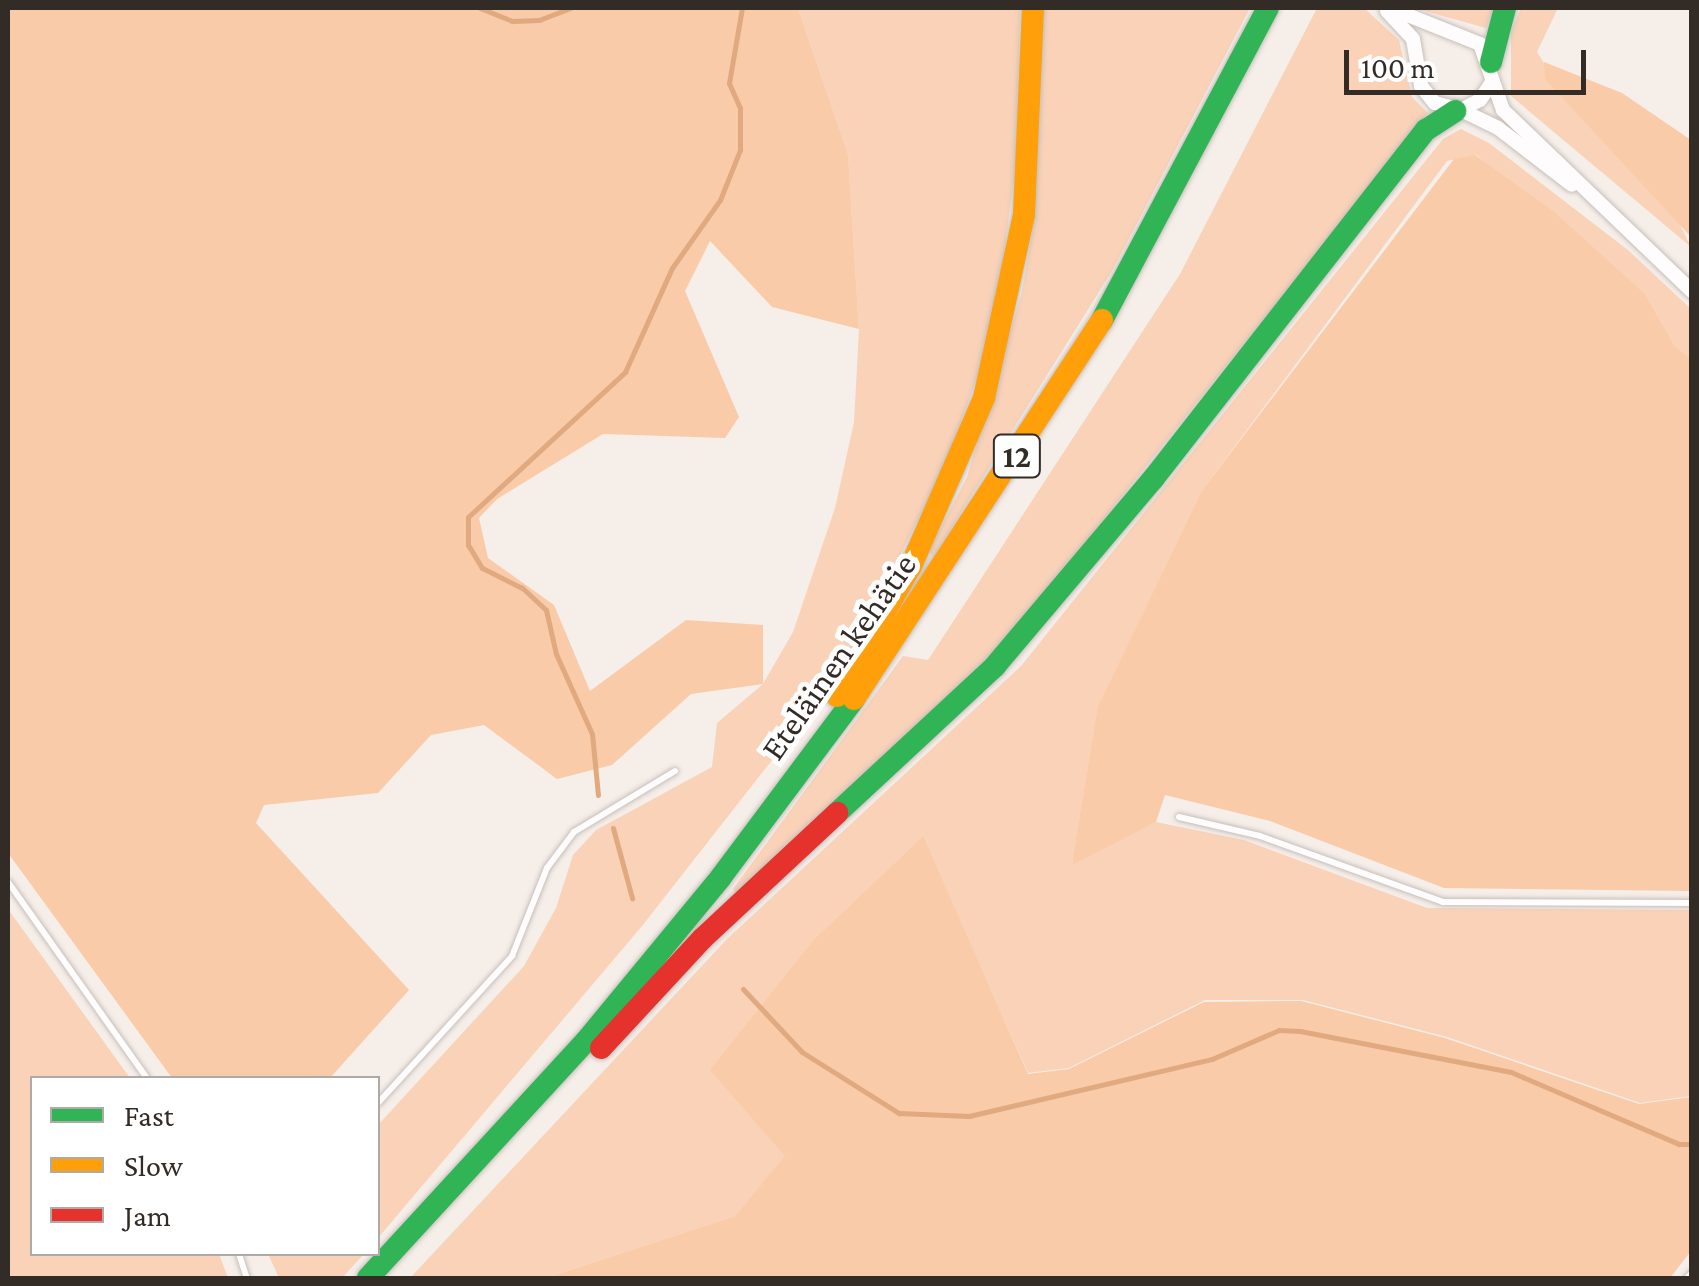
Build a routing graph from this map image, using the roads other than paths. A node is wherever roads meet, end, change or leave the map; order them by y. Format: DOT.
graph roads {
  1 [pos="1033,8"];
  2 [pos="1268,8"];
  3 [pos="1387,8"];
  4 [pos="1505,8"];
  5 [pos="1492,72"];
  6 [pos="1458,110"];
  7 [pos="1609,212"];
  8 [pos="1692,292"];
  9 [pos="675,771"];
  10 [pos="1178,817"];
  11 [pos="722,877"];
  12 [pos="8,882"];
  13 [pos="1692,903"];
  14 [pos="146,1076"];
  15 [pos="380,1101"];
  16 [pos="468,1176"];
  17 [pos="368,1278"];
  1 -- 11 [label="highway"];
  2 -- 11 [label="highway, Eteläinen kehätie / 12"];
  3 -- 5 [label="street"];
  3 -- 6 [label="street"];
  4 -- 5 [label="highway"];
  5 -- 6 [label="street"];
  5 -- 7 [label="street"];
  6 -- 7 [label="street"];
  6 -- 16 [label="highway"];
  7 -- 8 [label="street"];
  9 -- 15 [label="lane"];
  10 -- 13 [label="lane"];
  11 -- 16 [label="highway, Eteläinen kehätie / 12"];
  12 -- 14 [label="lane"];
  16 -- 17 [label="highway, Eteläinen kehätie / 12"];
}
